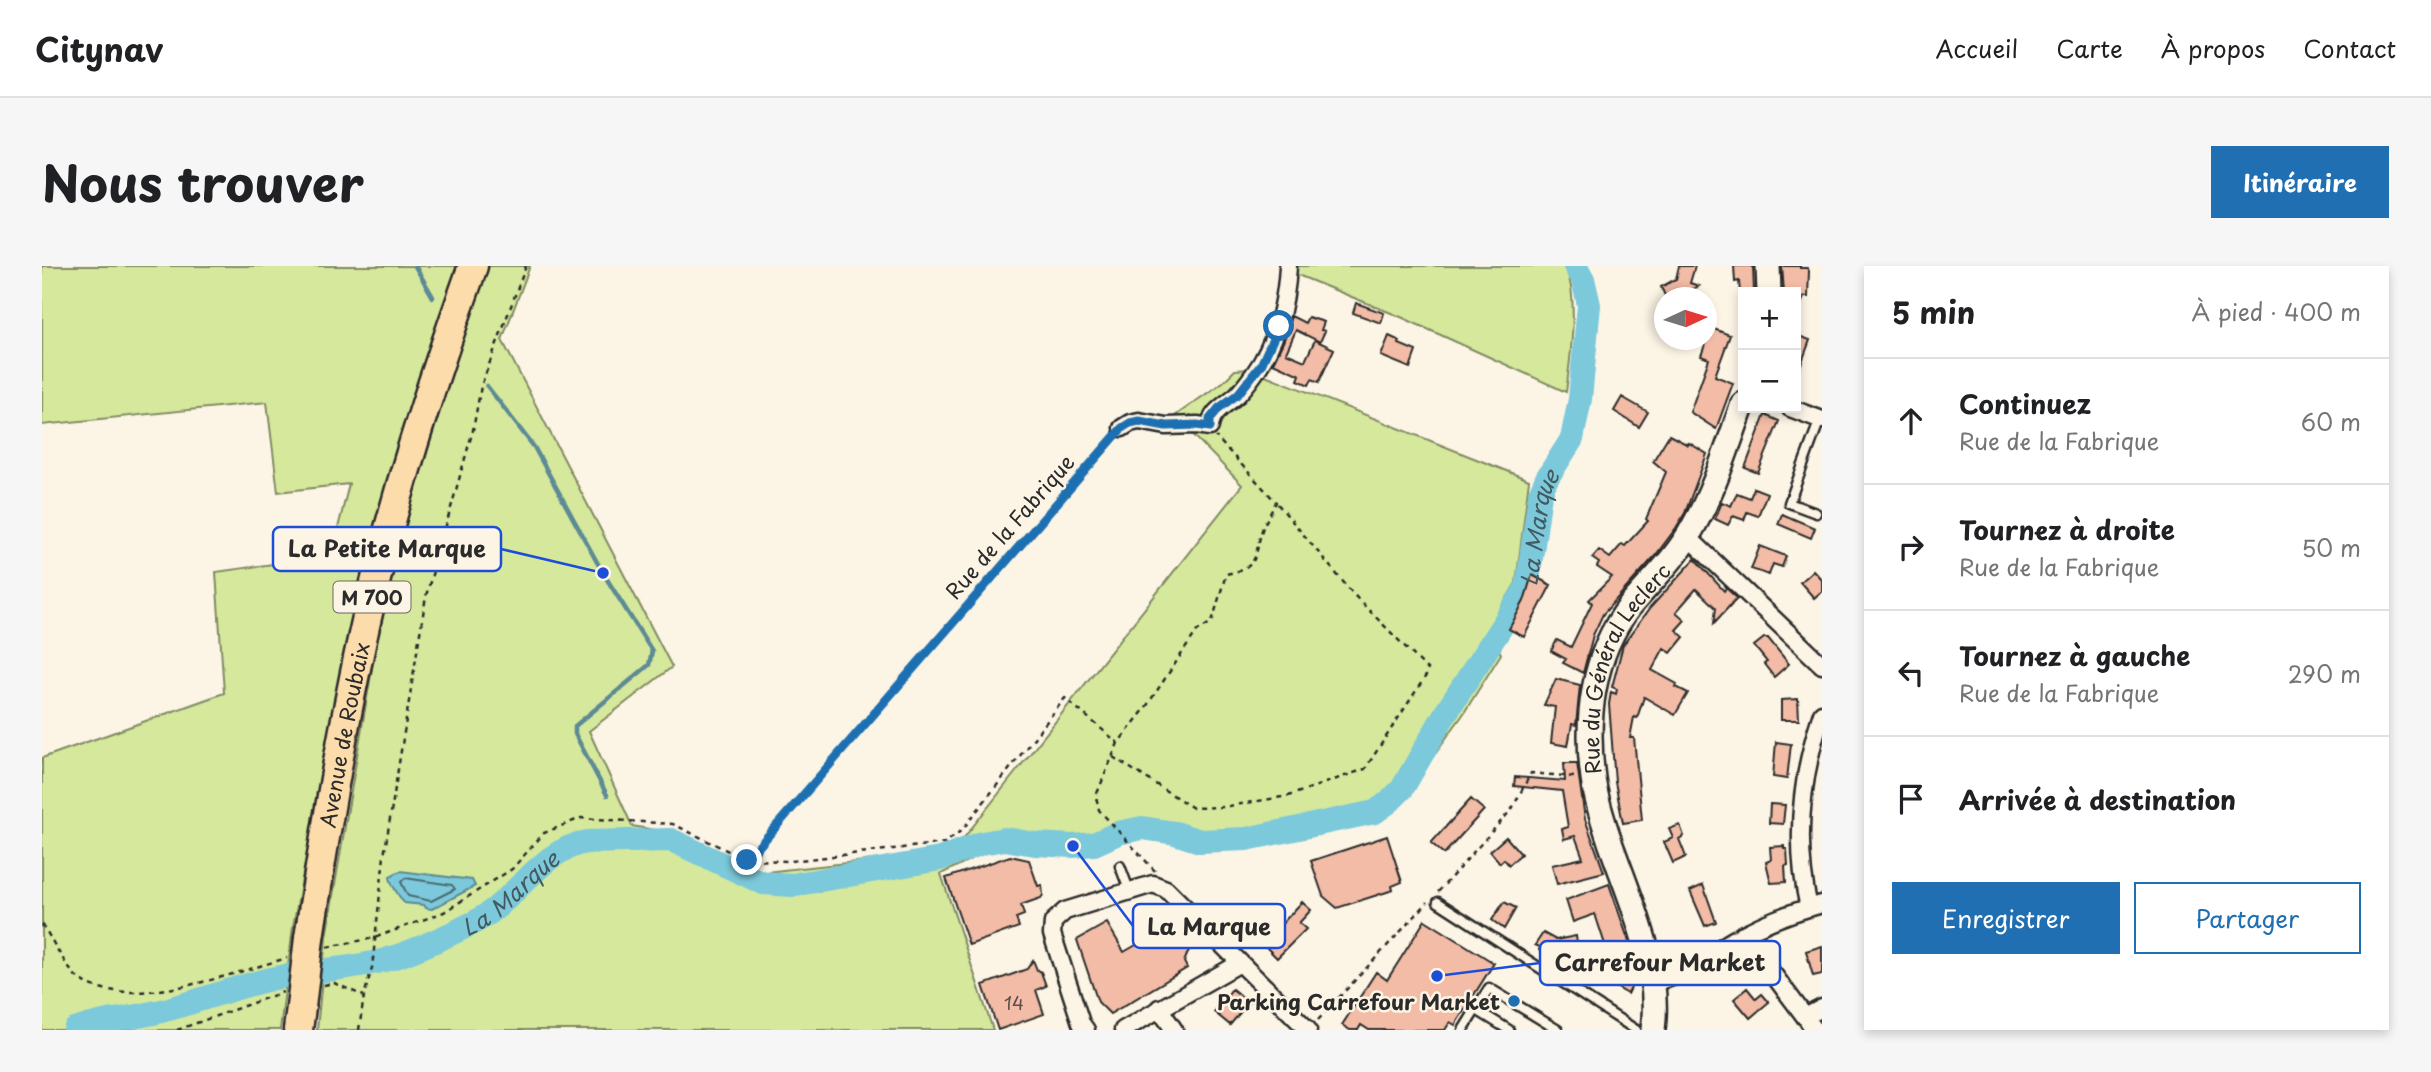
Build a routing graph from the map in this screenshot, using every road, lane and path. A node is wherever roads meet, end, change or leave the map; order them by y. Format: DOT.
graph roads {
  1 [pos="473,266"];
  2 [pos="526,266"];
  3 [pos="1288,266"];
  4 [pos="1768,266"];
  5 [pos="1769,287"];
  6 [pos="1801,412"];
  7 [pos="1739,413"];
  8 [pos="1821,420"];
  9 [pos="1210,427"];
  10 [pos="1122,428"];
  11 [pos="1276,502"];
  12 [pos="1816,513"];
  13 [pos="1688,537"];
  14 [pos="1822,665"];
  15 [pos="1822,713"];
  16 [pos="1118,743"];
  17 [pos="1113,757"];
  18 [pos="1592,777"];
  19 [pos="747,860"];
  20 [pos="1120,866"];
  21 [pos="1163,886"];
  22 [pos="1129,890"];
  23 [pos="1438,892"];
  24 [pos="1434,902"];
  25 [pos="1815,906"];
  26 [pos="42,924"];
  27 [pos="1742,934"];
  28 [pos="374,938"];
  29 [pos="308,948"];
  30 [pos="1240,963"];
  31 [pos="1653,982"];
  32 [pos="334,984"];
  33 [pos="363,996"];
  34 [pos="1159,1008"];
  35 [pos="295,1009"];
  36 [pos="1475,1009"];
  37 [pos="1822,1009"];
  38 [pos="1810,1024"];
  39 [pos="1312,1026"];
  40 [pos="177,1030"];
  41 [pos="359,1030"];
  42 [pos="1086,1030"];
  43 [pos="1123,1030"];
  44 [pos="1174,1030"];
  45 [pos="1463,1030"];
  46 [pos="1509,1030"];
  47 [pos="1558,1030"];
  48 [pos="1636,1030"];
  49 [pos="1653,1030"];
  1 -- 29 [label="highway, Avenue de Roubaix / M 700"];
  2 -- 28 [label="path"];
  3 -- 9 [label="street"];
  4 -- 5 [label="street"];
  6 -- 8 [label="street"];
  7 -- 13 [label="street, Rue du Général Leclerc"];
  8 -- 12 [label="lane"];
  9 -- 10 [label="street"];
  9 -- 11 [label="path"];
  10 -- 19 [label="path, Rue de la Fabrique"];
  11 -- 16 [label="path"];
  11 -- 17 [label="path"];
  13 -- 14 [label="street"];
  13 -- 18 [label="street, Rue du Général Leclerc"];
  15 -- 25 [label="street"];
  16 -- 17 [label="path"];
  16 -- 19 [label="path"];
  17 -- 21 [label="path"];
  18 -- 23 [label="path"];
  18 -- 31 [label="street, Rue du Général Leclerc"];
  19 -- 28 [label="path"];
  20 -- 22 [label="lane"];
  21 -- 22 [label="street"];
  21 -- 30 [label="street"];
  22 -- 42 [label="street"];
  24 -- 39 [label="path"];
  24 -- 48 [label="lane"];
  25 -- 27 [label="street"];
  26 -- 29 [label="path"];
  27 -- 31 [label="street"];
  27 -- 38 [label="street"];
  28 -- 29 [label="path"];
  28 -- 33 [label="path"];
  29 -- 35 [label="highway, Avenue de Roubaix / M 700, bridge"];
  30 -- 34 [label="street"];
  30 -- 39 [label="street"];
  31 -- 49 [label="street, Rue du Général Leclerc"];
  32 -- 33 [label="path"];
  33 -- 41 [label="path"];
  34 -- 43 [label="street"];
  34 -- 44 [label="street"];
  35 -- 40 [label="path"];
  36 -- 45 [label="lane"];
  36 -- 46 [label="lane"];
  36 -- 47 [label="lane"];
  37 -- 38 [label="street"];
}
